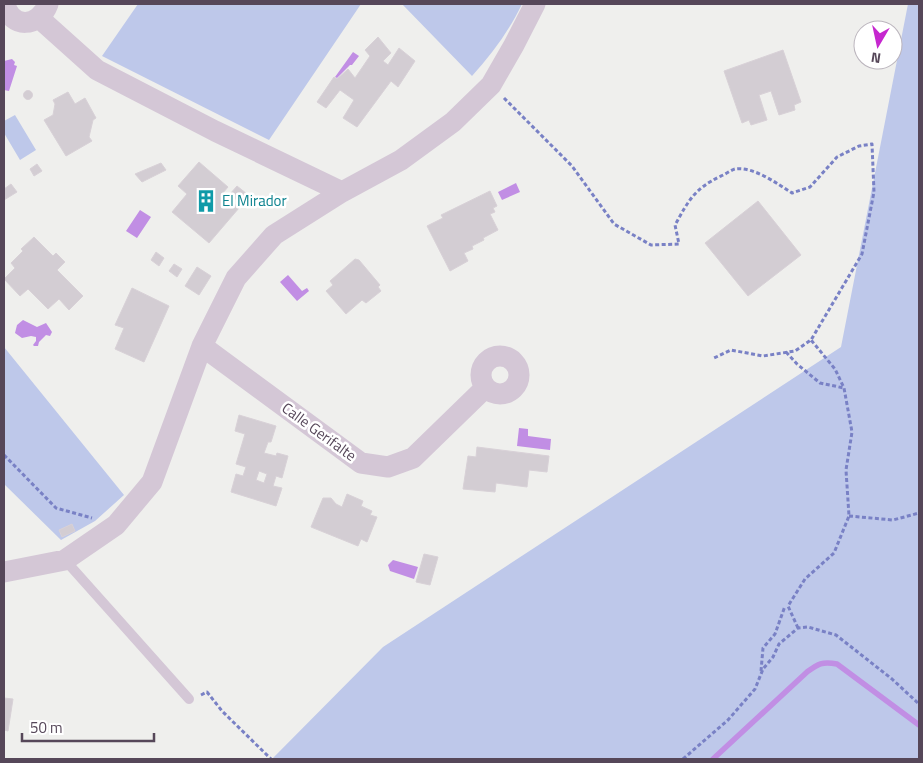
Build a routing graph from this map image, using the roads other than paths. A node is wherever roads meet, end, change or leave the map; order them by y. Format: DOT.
graph roads {
  1 [pos="4,4"];
  2 [pos="535,4"];
  3 [pos="43,11"];
  4 [pos="342,192"];
  5 [pos="202,346"];
  6 [pos="485,388"];
  7 [pos="65,560"];
  8 [pos="4,572"];
  9 [pos="190,699"];
  1 -- 3 [label="street"];
  2 -- 4 [label="street"];
  3 -- 4 [label="street"];
  4 -- 5 [label="street"];
  5 -- 6 [label="street, Calle Gerifalte"];
  5 -- 7 [label="street"];
  7 -- 8 [label="street"];
  7 -- 9 [label="lane"];
}
